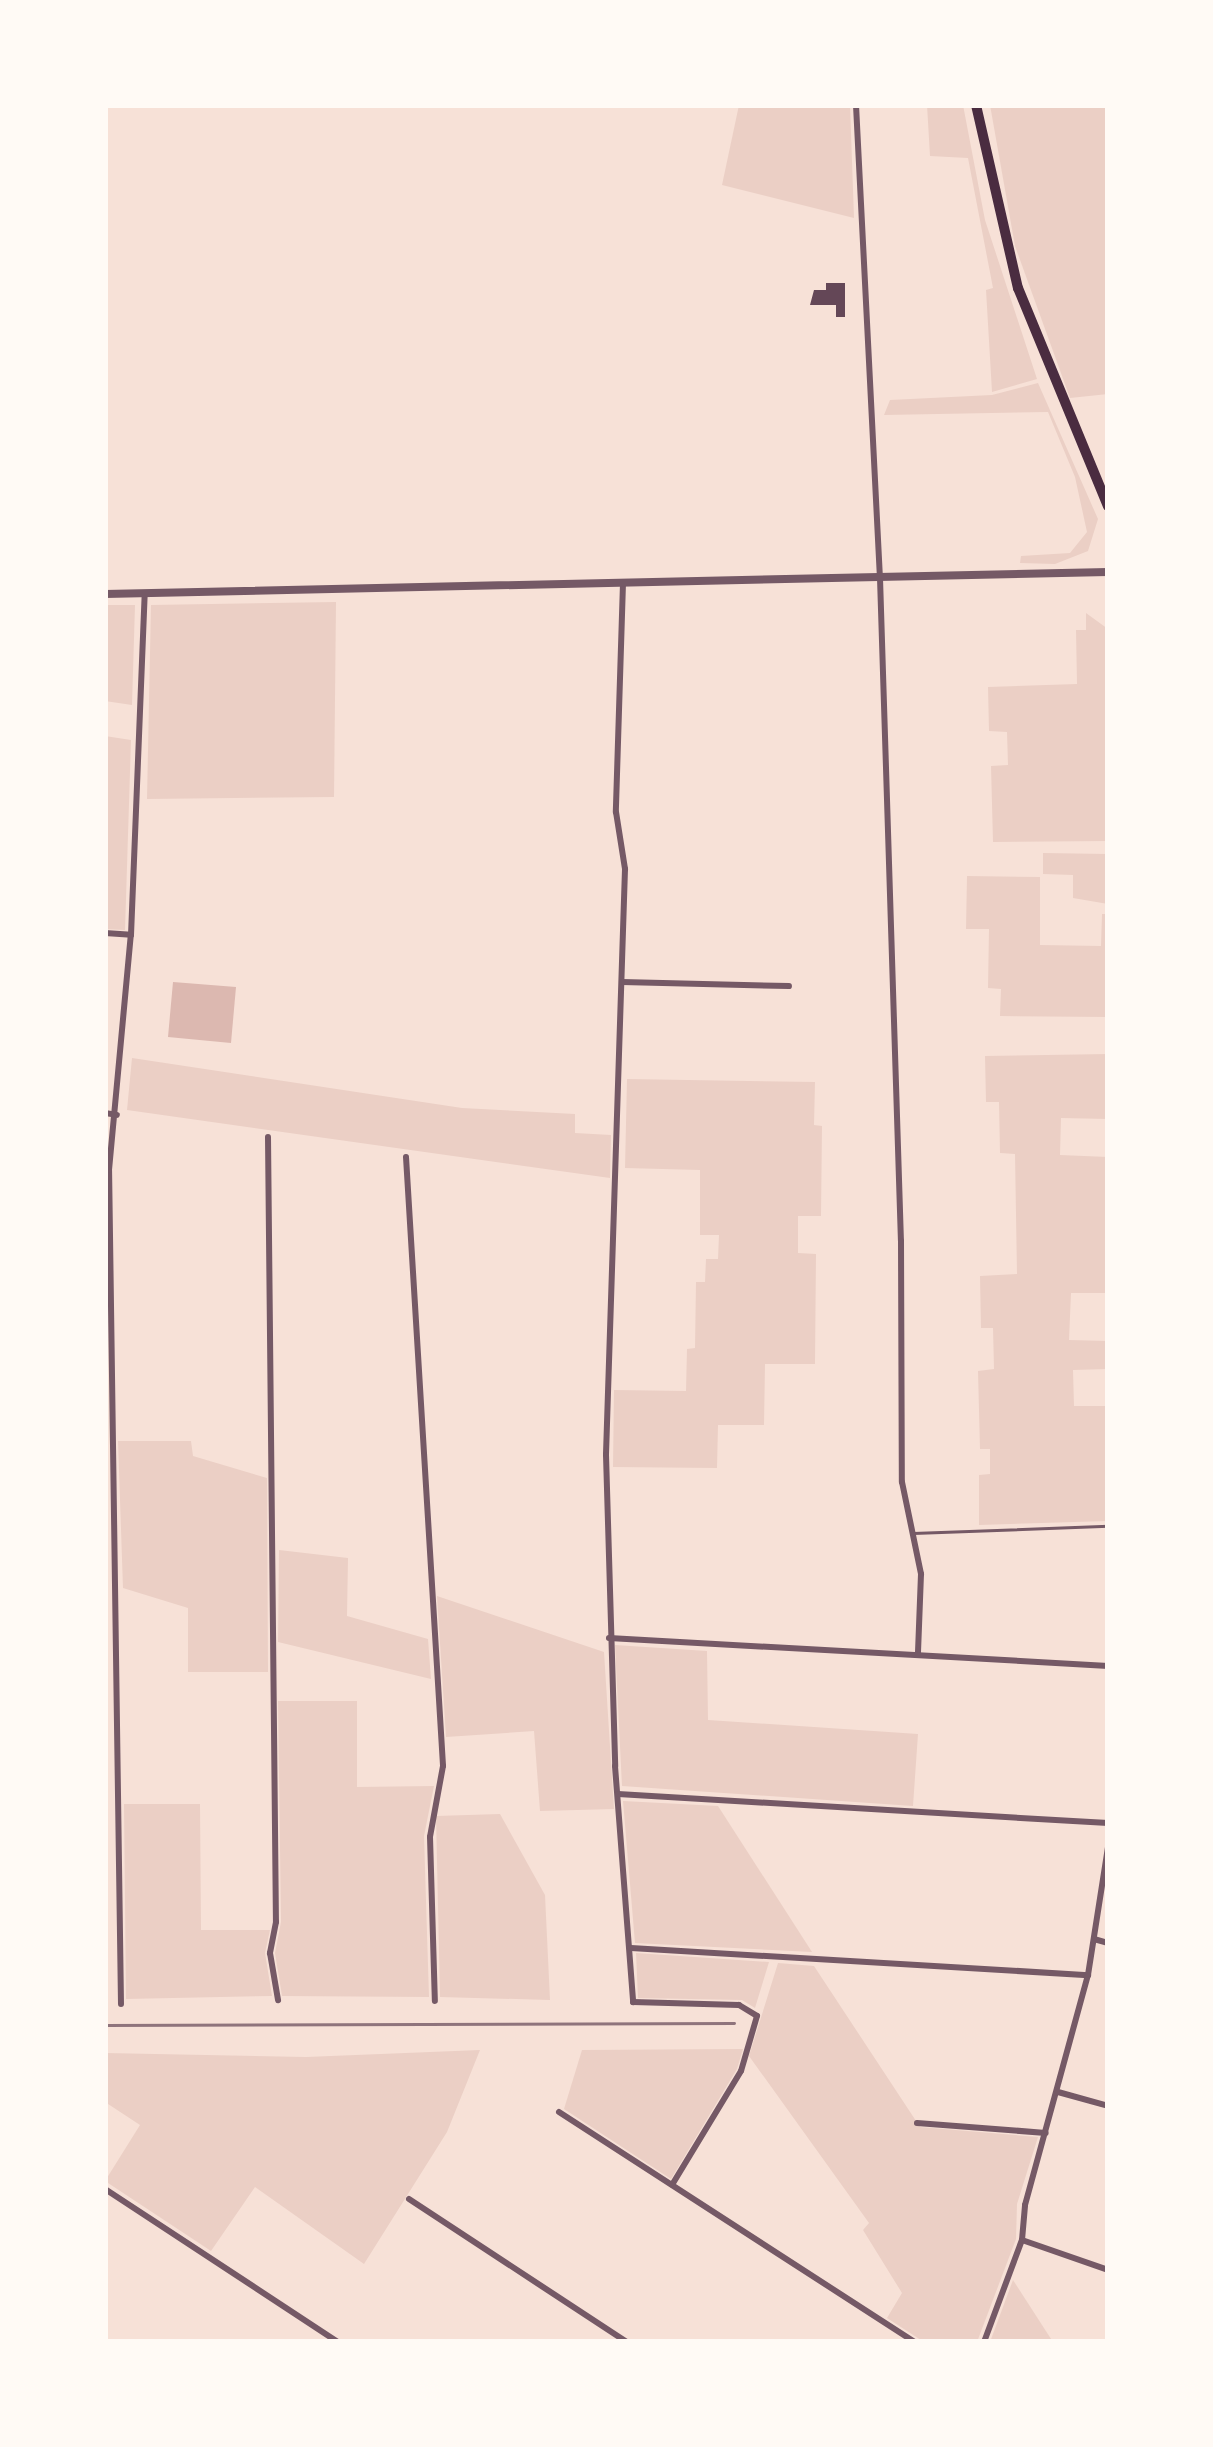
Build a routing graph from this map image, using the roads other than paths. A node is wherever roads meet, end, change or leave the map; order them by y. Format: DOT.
graph roads {
  1 [pos="856,105"];
  2 [pos="976,105"];
  3 [pos="1108,506"];
  4 [pos="1108,572"];
  5 [pos="880,578"];
  6 [pos="622,583"];
  7 [pos="145,593"];
  8 [pos="105,594"];
  9 [pos="105,933"];
  10 [pos="131,935"];
  11 [pos="622,982"];
  12 [pos="789,986"];
  13 [pos="105,1113"];
  14 [pos="117,1115"];
  15 [pos="268,1136"];
  16 [pos="406,1157"];
  17 [pos="1108,1526"];
  18 [pos="911,1533"];
  19 [pos="609,1638"];
  20 [pos="918,1653"];
  21 [pos="1108,1666"];
  22 [pos="618,1794"];
  23 [pos="1108,1823"];
  24 [pos="1108,1848"];
  25 [pos="1094,1939"];
  26 [pos="1108,1943"];
  27 [pos="631,1948"];
  28 [pos="1088,1975"];
  29 [pos="278,2000"];
  30 [pos="435,2001"];
  31 [pos="122,2004"];
  32 [pos="1058,2092"];
  33 [pos="1108,2106"];
  34 [pos="559,2112"];
  35 [pos="917,2123"];
  36 [pos="1046,2134"];
  37 [pos="672,2185"];
  38 [pos="105,2188"];
  39 [pos="409,2199"];
  40 [pos="1022,2240"];
  41 [pos="1106,2272"];
  42 [pos="338,2342"];
  43 [pos="627,2342"];
  44 [pos="915,2342"];
  45 [pos="984,2342"];
  1 -- 5 [label="street"];
  2 -- 3 [label="main road"];
  4 -- 5 [label="street"];
  5 -- 6 [label="street"];
  5 -- 18 [label="street"];
  6 -- 7 [label="street"];
  6 -- 11 [label="street"];
  7 -- 8 [label="street"];
  7 -- 10 [label="street"];
  9 -- 10 [label="street"];
  10 -- 14 [label="street"];
  11 -- 12 [label="street"];
  11 -- 19 [label="street"];
  13 -- 14 [label="street"];
  14 -- 31 [label="street"];
  15 -- 29 [label="street"];
  16 -- 30 [label="street"];
  17 -- 18 [label="lane"];
  18 -- 20 [label="street"];
  19 -- 20 [label="street"];
  19 -- 22 [label="street"];
  20 -- 21 [label="street"];
  22 -- 23 [label="street"];
  22 -- 27 [label="street"];
  24 -- 25 [label="street"];
  25 -- 26 [label="street"];
  25 -- 28 [label="street"];
  27 -- 28 [label="street"];
  27 -- 37 [label="street"];
  28 -- 32 [label="street"];
  32 -- 33 [label="street"];
  32 -- 36 [label="street"];
  34 -- 37 [label="street"];
  35 -- 36 [label="street"];
  36 -- 40 [label="street"];
  37 -- 44 [label="street"];
  38 -- 42 [label="street"];
  39 -- 43 [label="street"];
  40 -- 41 [label="street"];
  40 -- 45 [label="street"];
}
